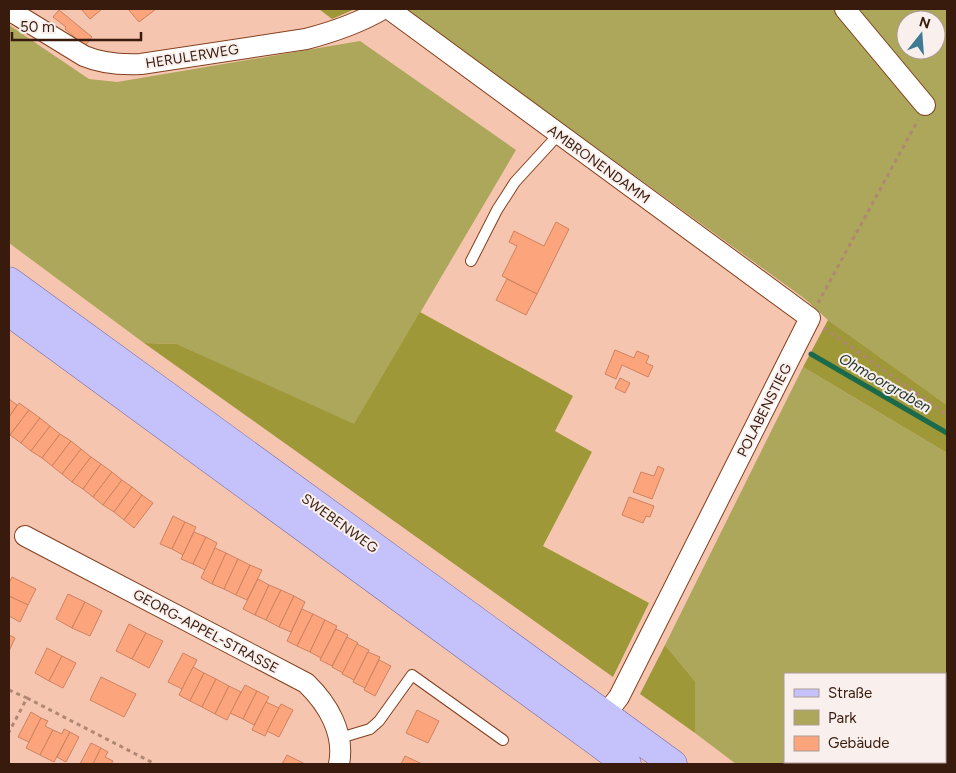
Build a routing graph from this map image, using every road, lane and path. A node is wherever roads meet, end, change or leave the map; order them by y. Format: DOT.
graph roads {
  1 [pos="383,9"];
  2 [pos="389,9"];
  3 [pos="845,9"];
  4 [pos="9,10"];
  5 [pos="925,105"];
  6 [pos="559,134"];
  7 [pos="470,261"];
  8 [pos="9,281"];
  9 [pos="9,312"];
  10 [pos="810,318"];
  11 [pos="947,415"];
  12 [pos="25,536"];
  13 [pos="9,690"];
  14 [pos="27,698"];
  15 [pos="605,715"];
  16 [pos="9,732"];
  17 [pos="340,738"];
  18 [pos="503,740"];
  19 [pos="155,764"];
  20 [pos="339,764"];
  21 [pos="627,764"];
  22 [pos="673,764"];
  1 -- 4 [label="street, HERULERWEG"];
  2 -- 6 [label="street, AMBRONENDAMM"];
  3 -- 5 [label="street"];
  5 -- 10 [label="path"];
  6 -- 7 [label="lane"];
  6 -- 10 [label="street, AMBRONENDAMM"];
  8 -- 15 [label="main road, SWEBENWEG"];
  9 -- 21 [label="main road, SWEBENWEG"];
  10 -- 11 [label="path"];
  10 -- 15 [label="street, POLABENSTIEG"];
  12 -- 17 [label="street, GEORG-APPEL-STRASSE"];
  13 -- 14 [label="path"];
  14 -- 16 [label="path"];
  14 -- 19 [label="path"];
  15 -- 22 [label="main road, SWEBENWEG"];
  17 -- 18 [label="lane"];
  17 -- 20 [label="street, GEORG-APPEL-STRASSE"];
}
